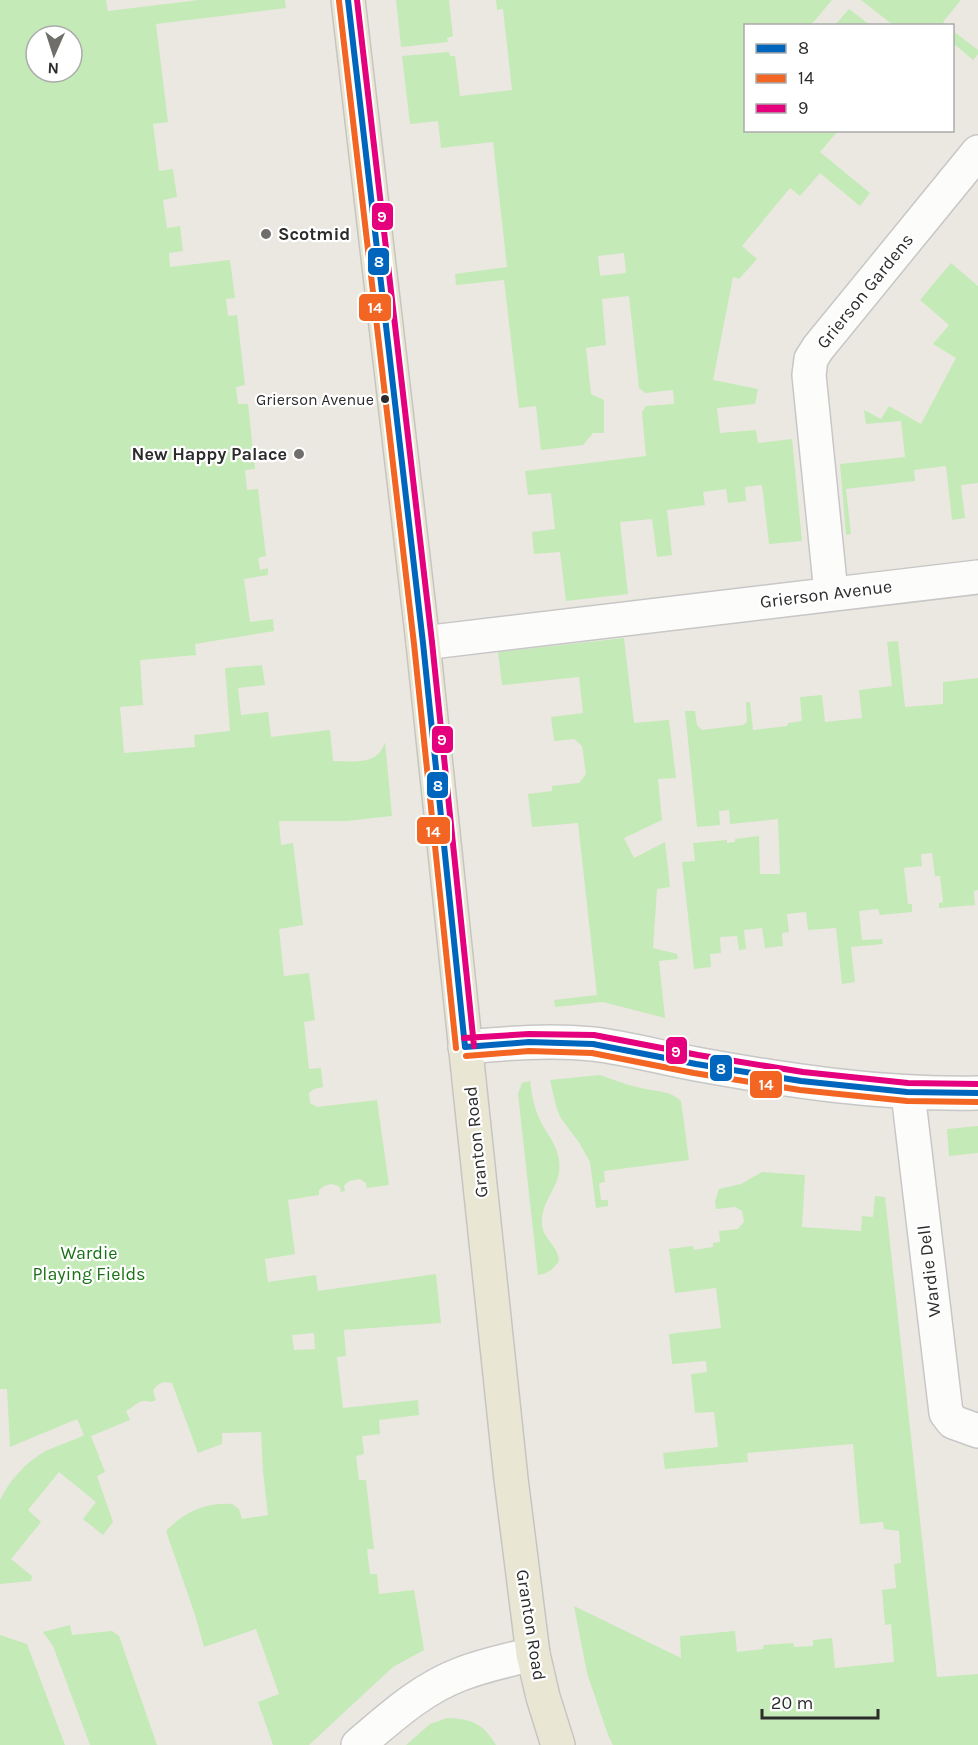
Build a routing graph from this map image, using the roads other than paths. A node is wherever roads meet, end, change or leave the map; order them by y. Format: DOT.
graph roads {
  1 [pos="348,0"];
  2 [pos="978,152"];
  3 [pos="978,576"];
  4 [pos="831,593"];
  5 [pos="423,643"];
  6 [pos="465,1047"];
  7 [pos="908,1093"];
  8 [pos="978,1093"];
  9 [pos="978,1431"];
  10 [pos="533,1654"];
  11 [pos="358,1745"];
  12 [pos="558,1745"];
  1 -- 5 [label="main road, Granton Road"];
  2 -- 4 [label="street, Grierson Gardens"];
  3 -- 4 [label="street, Grierson Avenue"];
  4 -- 5 [label="street, Grierson Avenue"];
  5 -- 6 [label="main road, Granton Road"];
  6 -- 7 [label="street"];
  6 -- 10 [label="main road, Granton Road"];
  7 -- 8 [label="street"];
  7 -- 9 [label="street, Wardie Dell"];
  10 -- 11 [label="street"];
  10 -- 12 [label="main road, Granton Road"];
}
